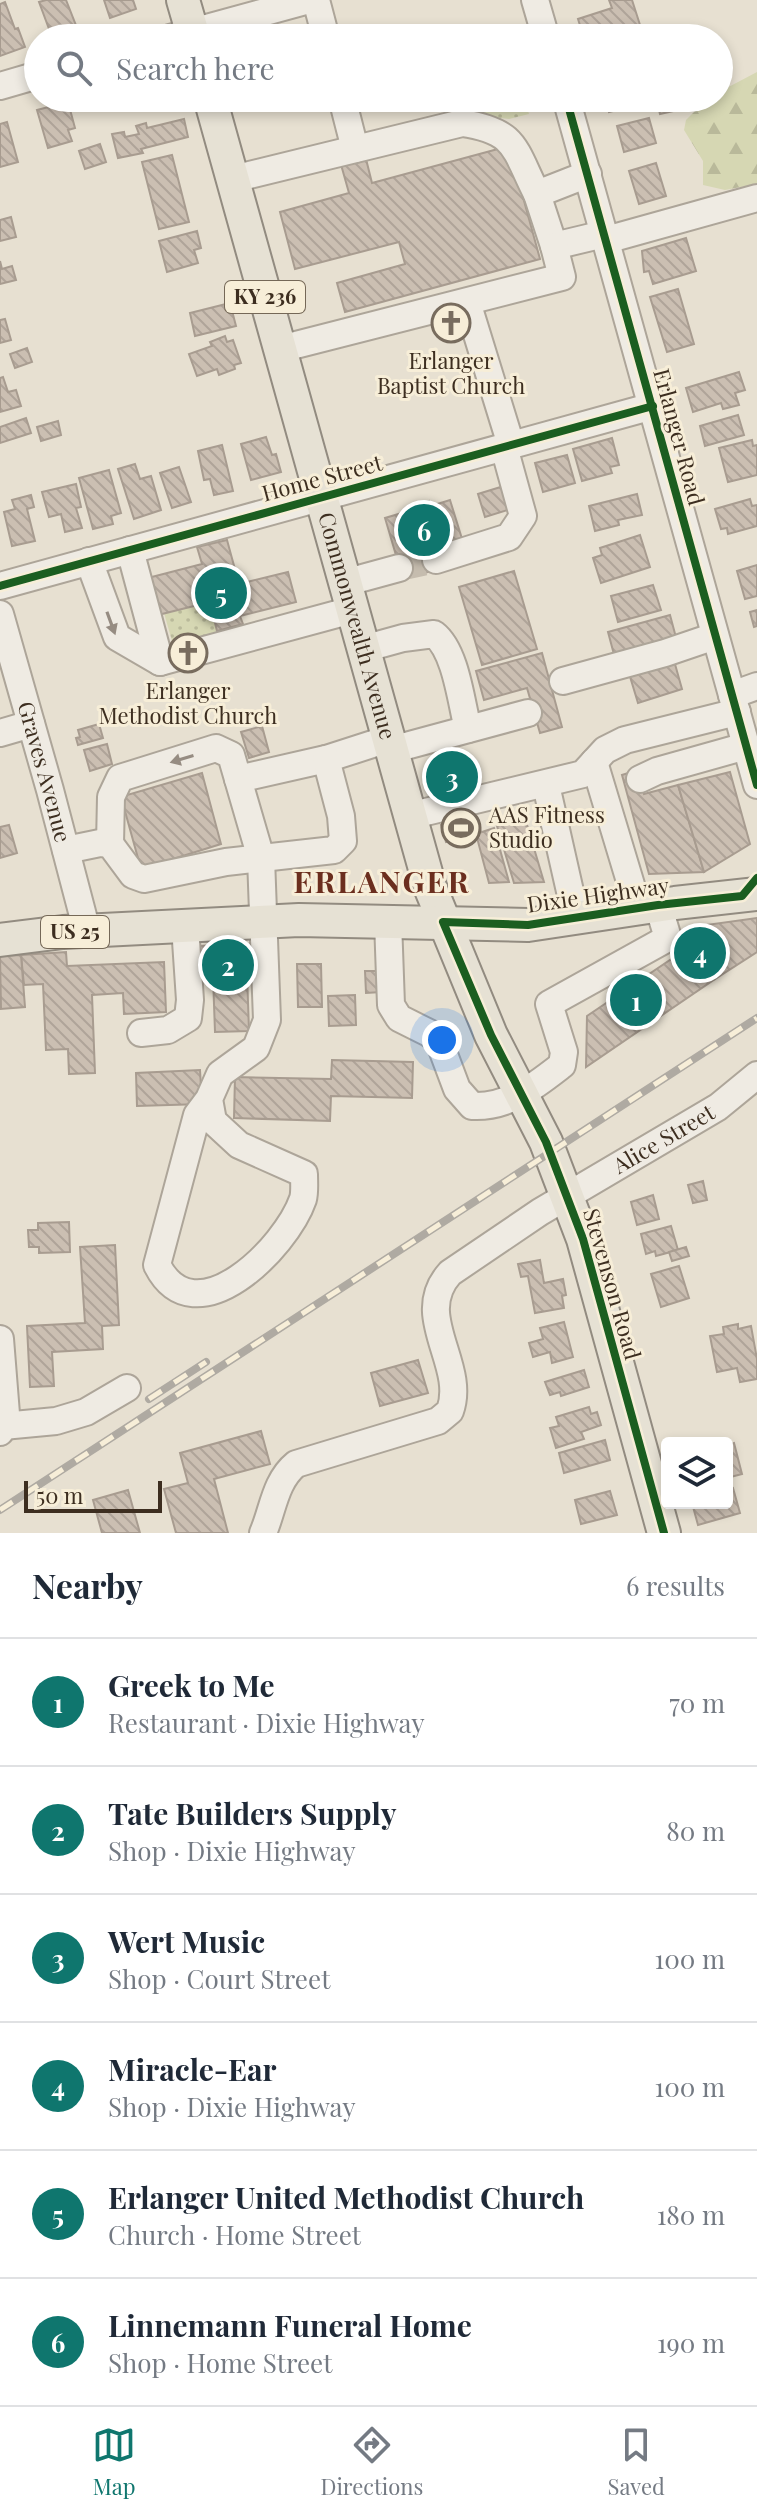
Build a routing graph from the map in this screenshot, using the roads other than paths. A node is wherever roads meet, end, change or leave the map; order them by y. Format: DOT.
graph roads {
  1 [pos="183,0"];
  2 [pos="309,0"];
  3 [pos="316,0"];
  4 [pos="535,0"];
  5 [pos="184,24"];
  6 [pos="226,24"];
  7 [pos="322,24"];
  8 [pos="542,24"];
  9 [pos="24,79"];
  10 [pos="0,86"];
  11 [pos="214,112"];
  12 [pos="346,112"];
  13 [pos="570,112"];
  14 [pos="355,149"];
  15 [pos="588,174"];
  16 [pos="233,179"];
  17 [pos="537,194"];
  18 [pos="757,198"];
  19 [pos="605,237"];
  20 [pos="554,246"];
  21 [pos="467,302"];
  22 [pos="280,349"];
  23 [pos="653,406"];
  24 [pos="508,446"];
  25 [pos="320,497"];
  26 [pos="130,550"];
  27 [pos="436,560"];
  28 [pos="89,561"];
  29 [pos="399,568"];
  30 [pos="0,586"];
  31 [pos="348,597"];
  32 [pos="0,614"];
  33 [pos="715,636"];
  34 [pos="363,649"];
  35 [pos="160,662"];
  36 [pos="563,681"];
  37 [pos="742,697"];
  38 [pos="528,713"];
  39 [pos="31,724"];
  40 [pos="468,729"];
  41 [pos="0,733"];
  42 [pos="390,745"];
  43 [pos="746,746"];
  44 [pos="326,759"];
  45 [pos="594,762"];
  46 [pos="238,779"];
  47 [pos="622,784"];
  48 [pos="546,785"];
  49 [pos="757,785"];
  50 [pos="409,816"];
  51 [pos="110,844"];
  52 [pos="66,850"];
  53 [pos="261,858"];
  54 [pos="752,889"];
  55 [pos="648,906"];
  56 [pos="576,918"];
  57 [pos="388,921"];
  58 [pos="265,922"];
  59 [pos="443,922"];
  60 [pos="185,926"];
  61 [pos="87,931"];
  62 [pos="0,940"];
  63 [pos="141,1033"];
  64 [pos="757,1075"];
  65 [pos="523,1095"];
  66 [pos="209,1099"];
  67 [pos="568,1196"];
  68 [pos="0,1339"];
  69 [pos="127,1388"];
  70 [pos="2,1429"];
  71 [pos="263,1533"];
  72 [pos="664,1533"];
  1 -- 5 [label="main road"];
  2 -- 6 [label="street"];
  3 -- 7 [label="street"];
  4 -- 8 [label="street"];
  9 -- 10 [label="street"];
  11 -- 16 [label="main road, Commonwealth Avenue / KY 236"];
  12 -- 14 [label="street"];
  13 -- 15 [label="street, Erlanger Road"];
  14 -- 16 [label="street"];
  14 -- 17 [label="street"];
  15 -- 17 [label="street"];
  15 -- 19 [label="street, Erlanger Road"];
  16 -- 22 [label="main road, Commonwealth Avenue / KY 236"];
  17 -- 20 [label="street"];
  18 -- 19 [label="street"];
  19 -- 20 [label="street"];
  19 -- 23 [label="street, Erlanger Road"];
  20 -- 21 [label="street"];
  21 -- 22 [label="street"];
  21 -- 24 [label="street"];
  22 -- 25 [label="main road, Commonwealth Avenue / KY 236"];
  23 -- 24 [label="street, Home Street"];
  23 -- 33 [label="street, Erlanger Road"];
  24 -- 25 [label="street, Home Street"];
  24 -- 27 [label="street"];
  25 -- 26 [label="street, Home Street"];
  25 -- 31 [label="main road, Commonwealth Avenue / KY 236"];
  26 -- 28 [label="street, Home Street"];
  26 -- 35 [label="street"];
  28 -- 30 [label="street, Home Street"];
  28 -- 35 [label="street, one-way"];
  29 -- 31 [label="street"];
  31 -- 34 [label="main road, Commonwealth Avenue / KY 236"];
  31 -- 35 [label="street"];
  32 -- 39 [label="street, Graves Avenue"];
  33 -- 36 [label="street"];
  33 -- 37 [label="street, Erlanger Road"];
  34 -- 40 [label="street"];
  34 -- 42 [label="main road, Commonwealth Avenue / KY 236"];
  37 -- 43 [label="street, Erlanger Road"];
  37 -- 45 [label="street"];
  38 -- 40 [label="street"];
  39 -- 41 [label="street"];
  39 -- 52 [label="street, Graves Avenue"];
  40 -- 42 [label="street"];
  42 -- 44 [label="street"];
  42 -- 50 [label="main road, Commonwealth Avenue / KY 236"];
  43 -- 47 [label="street"];
  43 -- 49 [label="street, Erlanger Road"];
  44 -- 46 [label="street"];
  44 -- 53 [label="street"];
  45 -- 47 [label="street"];
  45 -- 48 [label="street"];
  46 -- 51 [label="street, one-way"];
  46 -- 53 [label="street"];
  47 -- 55 [label="street"];
  48 -- 50 [label="street"];
  48 -- 56 [label="street"];
  50 -- 59 [label="main road, Commonwealth Avenue / KY 236"];
  51 -- 52 [label="street"];
  51 -- 53 [label="street"];
  52 -- 61 [label="street, Graves Avenue"];
  53 -- 58 [label="street"];
  54 -- 55 [label="main road, Dixie Highway / US 25"];
  55 -- 56 [label="main road, Dixie Highway / US 25"];
  55 -- 65 [label="street"];
  56 -- 59 [label="main road, Dixie Highway / US 25"];
  57 -- 58 [label="main road, Dixie Highway / US 25"];
  57 -- 59 [label="main road, Dixie Highway / US 25"];
  57 -- 65 [label="street"];
  58 -- 60 [label="main road, Dixie Highway / US 25"];
  58 -- 66 [label="street"];
  59 -- 65 [label="main road, Stevenson Road / KY 236"];
  60 -- 61 [label="main road, Dixie Highway / US 25"];
  60 -- 63 [label="street"];
  61 -- 62 [label="main road, Dixie Highway / US 25"];
  64 -- 67 [label="street, Alice Street"];
  65 -- 67 [label="main road, Stevenson Road / KY 236"];
  66 -- 66 [label="street"];
  67 -- 71 [label="street, Alice Street"];
  67 -- 72 [label="main road, Stevenson Road / KY 236"];
  68 -- 70 [label="street"];
  69 -- 70 [label="street"];
}
